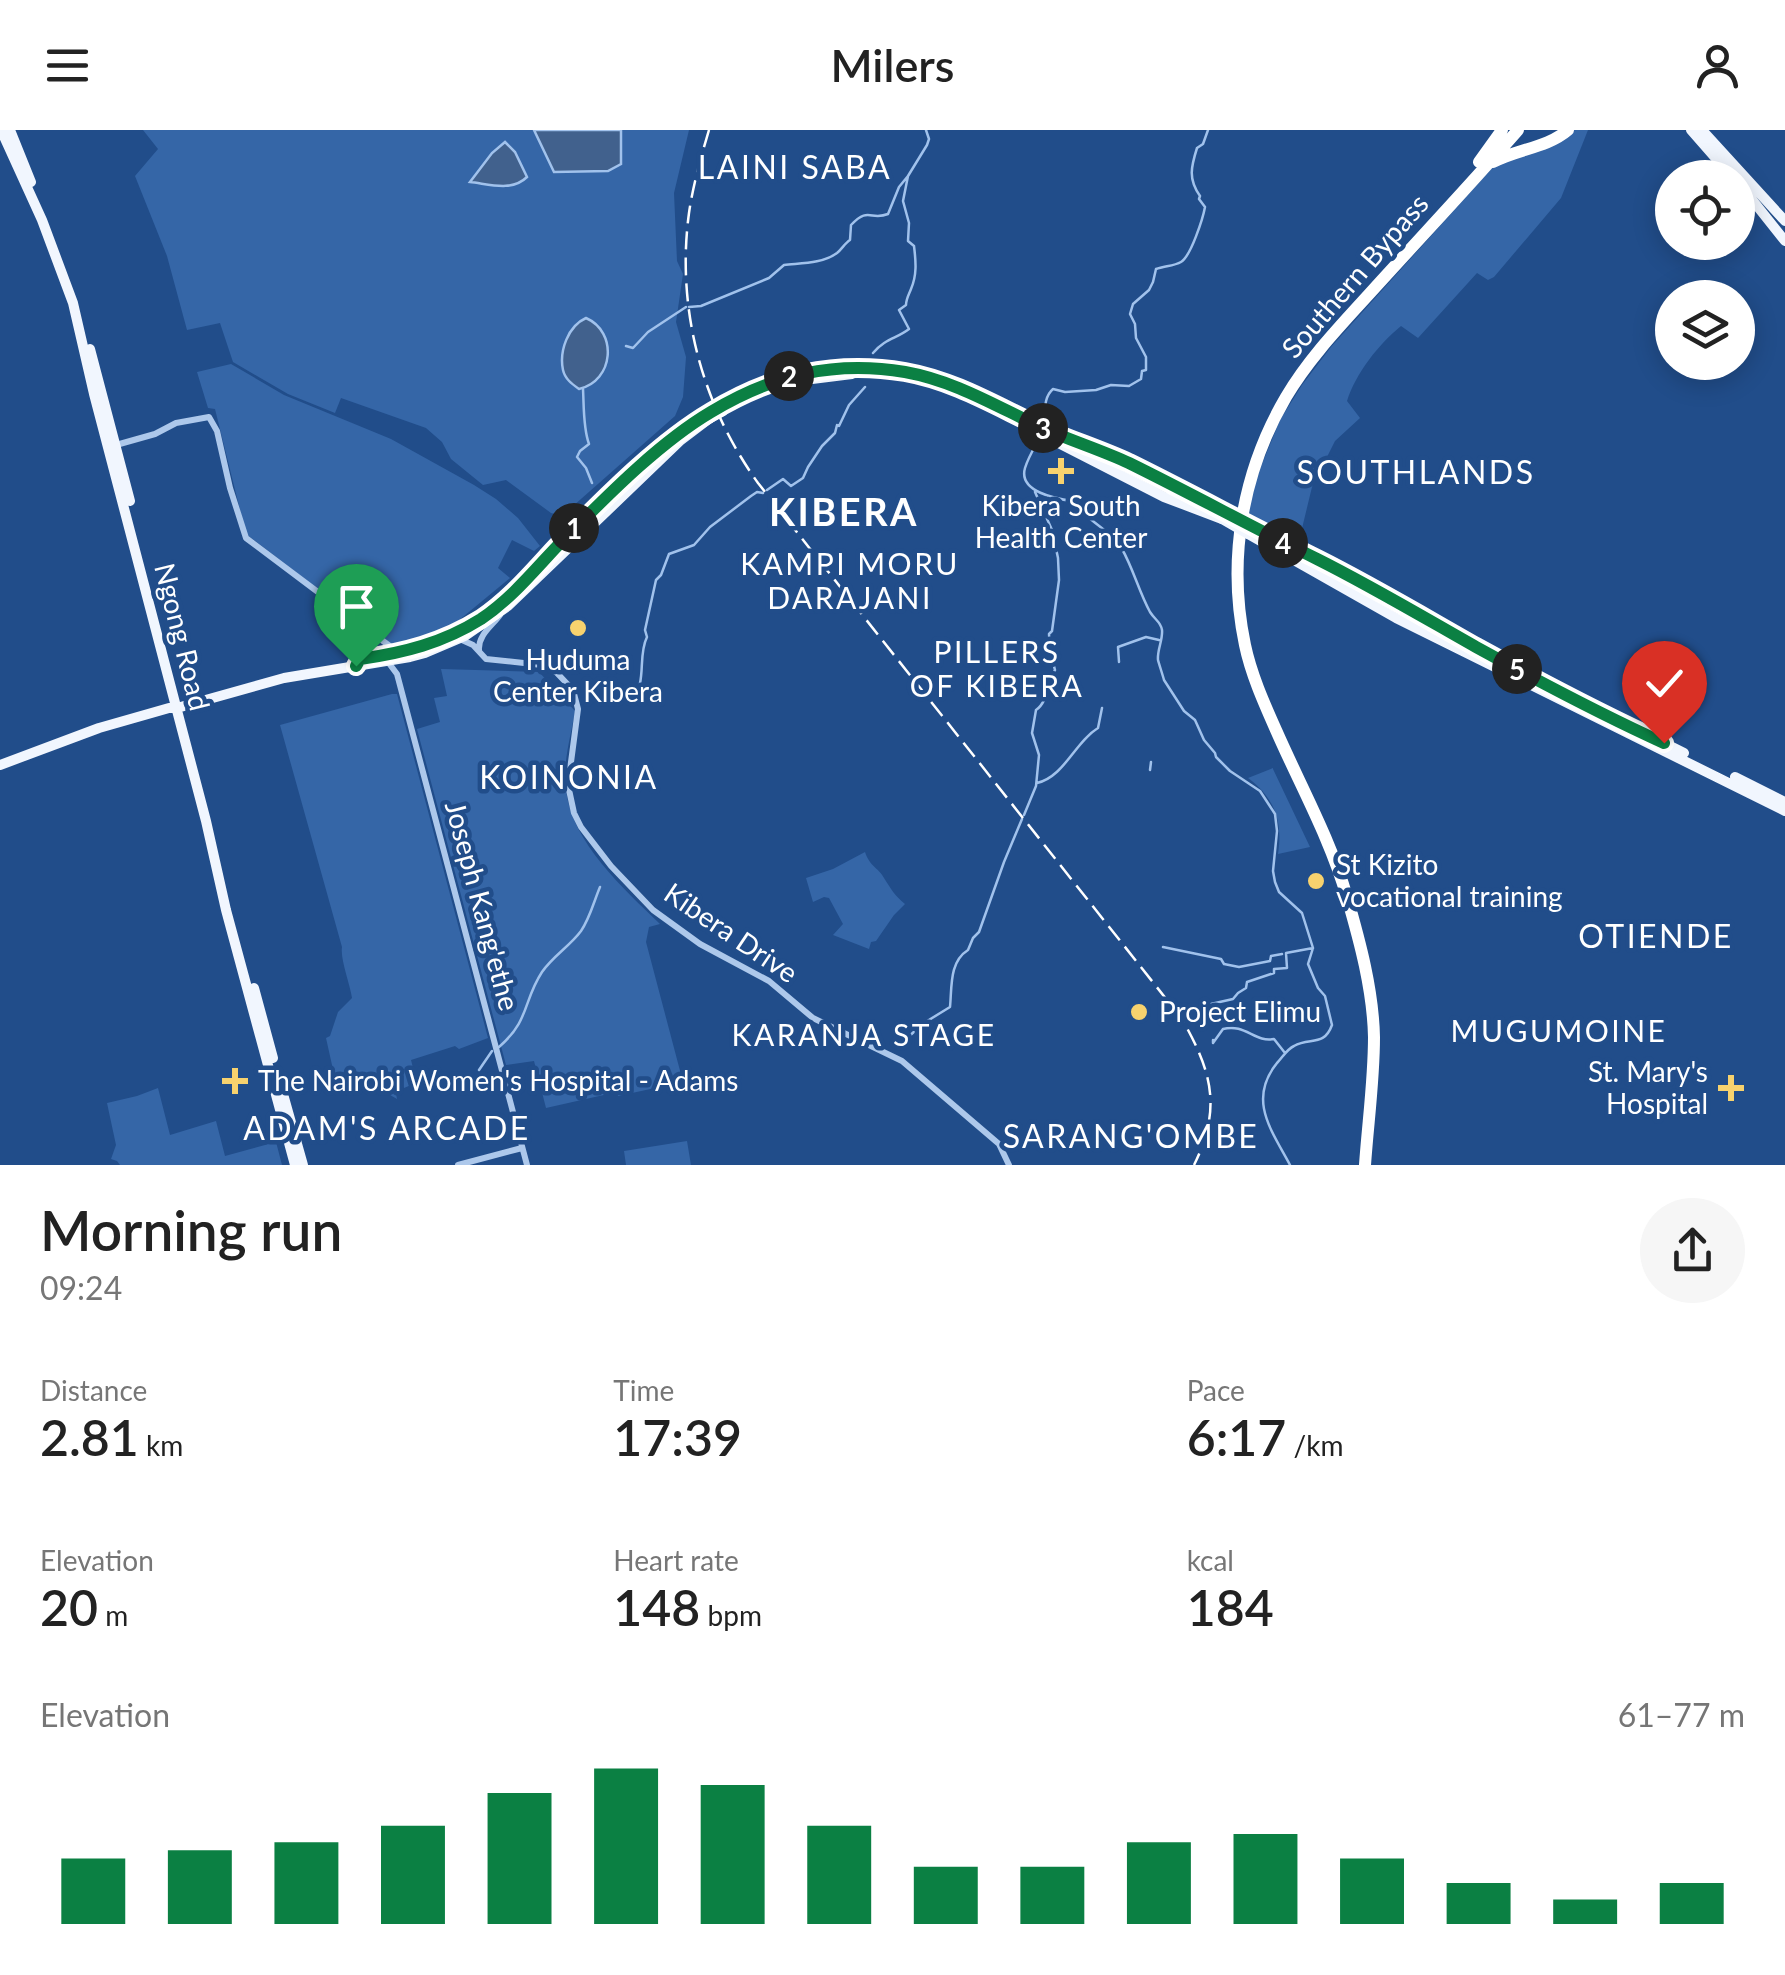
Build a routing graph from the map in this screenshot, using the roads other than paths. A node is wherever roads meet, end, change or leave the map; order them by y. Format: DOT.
graph roads {
  1 [pos="0,130"];
  2 [pos="10,130"];
  3 [pos="1505,130"];
  4 [pos="1518,130"];
  5 [pos="1547,130"];
  6 [pos="1565,130"];
  7 [pos="1691,130"];
  8 [pos="1702,130"];
  9 [pos="13,147"];
  10 [pos="1717,160"];
  11 [pos="1481,166"];
  12 [pos="1755,204"];
  13 [pos="1785,221"];
  14 [pos="1785,241"];
  15 [pos="841,371"];
  16 [pos="98,393"];
  17 [pos="716,412"];
  18 [pos="1046,433"];
  19 [pos="116,445"];
  20 [pos="1130,464"];
  21 [pos="1136,482"];
  22 [pos="123,484"];
  23 [pos="602,509"];
  24 [pos="1223,516"];
  25 [pos="1327,572"];
  26 [pos="1387,597"];
  27 [pos="508,606"];
  28 [pos="1374,606"];
  29 [pos="372,633"];
  30 [pos="458,639"];
  31 [pos="479,651"];
  32 [pos="402,657"];
  33 [pos="388,660"];
  34 [pos="358,662"];
  35 [pos="397,674"];
  36 [pos="177,705"];
  37 [pos="0,765"];
  38 [pos="1785,802"];
  39 [pos="1785,812"];
  40 [pos="228,904"];
  41 [pos="522,1148"];
  42 [pos="294,1165"];
  43 [pos="303,1165"];
  44 [pos="458,1165"];
  45 [pos="527,1165"];
  46 [pos="1009,1165"];
  47 [pos="1362,1165"];
  1 -- 9 [label="main road, Ngong Road"];
  2 -- 9 [label="main road, Ngong Road"];
  3 -- 11 [label="highway"];
  4 -- 11 [label="highway, Southern Bypass"];
  5 -- 6 [label="highway"];
  6 -- 11 [label="highway"];
  7 -- 10 [label="main road"];
  8 -- 13 [label="main road"];
  9 -- 16 [label="main road, Ngong Road"];
  11 -- 47 [label="highway, Southern Bypass"];
  12 -- 14 [label="main road"];
  15 -- 17 [label="main road"];
  15 -- 17 [label="main road"];
  15 -- 18 [label="main road"];
  16 -- 19 [label="main road, Ngong Road"];
  16 -- 22 [label="main road, Ngong Road"];
  17 -- 23 [label="main road"];
  18 -- 20 [label="main road"];
  18 -- 21 [label="main road"];
  19 -- 22 [label="main road, Ngong Road"];
  19 -- 29 [label="street"];
  20 -- 21 [label="main road"];
  20 -- 24 [label="main road"];
  21 -- 24 [label="main road"];
  22 -- 36 [label="main road, Ngong Road"];
  23 -- 27 [label="main road"];
  23 -- 32 [label="main road"];
  24 -- 25 [label="main road, bridge"];
  25 -- 26 [label="main road"];
  25 -- 28 [label="main road"];
  26 -- 28 [label="main road"];
  26 -- 38 [label="main road"];
  27 -- 30 [label="main road"];
  27 -- 31 [label="street"];
  28 -- 39 [label="main road"];
  29 -- 32 [label="street"];
  29 -- 34 [label="street"];
  30 -- 31 [label="street"];
  30 -- 32 [label="main road"];
  31 -- 46 [label="street, Kibera Drive"];
  32 -- 33 [label="main road"];
  32 -- 34 [label="main road"];
  32 -- 35 [label="street"];
  33 -- 34 [label="main road"];
  33 -- 35 [label="street, Joseph Kang'ethe"];
  34 -- 36 [label="main road"];
  35 -- 41 [label="street, Joseph Kang'ethe"];
  36 -- 37 [label="main road"];
  36 -- 40 [label="main road, Ngong Road"];
  40 -- 42 [label="main road, Ngong Road"];
  40 -- 43 [label="main road, Ngong Road"];
  41 -- 44 [label="street"];
  41 -- 45 [label="street, Joseph Kang'ethe"];
}
